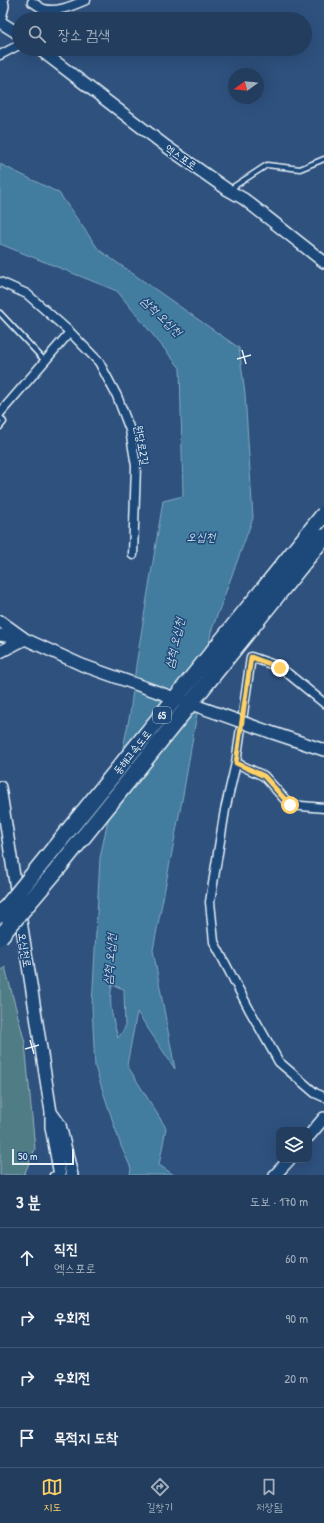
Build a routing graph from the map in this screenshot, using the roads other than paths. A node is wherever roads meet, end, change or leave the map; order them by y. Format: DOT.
graph roads {
  1 [pos="2,0"];
  2 [pos="86,0"];
  3 [pos="32,2"];
  4 [pos="0,18"];
  5 [pos="0,22"];
  6 [pos="12,30"];
  7 [pos="12,49"];
  8 [pos="0,55"];
  9 [pos="48,56"];
  10 [pos="324,159"];
  11 [pos="228,190"];
  12 [pos="324,262"];
  13 [pos="0,282"];
  14 [pos="0,313"];
  15 [pos="70,332"];
  16 [pos="45,361"];
  17 [pos="0,414"];
  18 [pos="0,428"];
  19 [pos="324,514"];
  20 [pos="324,537"];
  21 [pos="133,555"];
  22 [pos="0,621"];
  23 [pos="0,635"];
  24 [pos="25,639"];
  25 [pos="0,652"];
  26 [pos="324,703"];
  27 [pos="324,750"];
  28 [pos="236,763"];
  29 [pos="0,787"];
  30 [pos="324,808"];
  31 [pos="0,915"];
  32 [pos="0,937"];
  33 [pos="324,1098"];
  34 [pos="324,1118"];
  35 [pos="312,1132"];
  36 [pos="286,1163"];
  37 [pos="63,1174"];
  38 [pos="275,1175"];
  1 -- 4 [label="street"];
  2 -- 3 [label="street"];
  5 -- 6 [label="street"];
  7 -- 8 [label="street"];
  9 -- 11 [label="street, 엑스포로"];
  10 -- 11 [label="lane"];
  11 -- 12 [label="street, 엑스포로"];
  13 -- 15 [label="street, 원당로2길"];
  14 -- 16 [label="lane"];
  15 -- 16 [label="street"];
  15 -- 21 [label="street, 원당로2길"];
  16 -- 17 [label="street"];
  17 -- 18 [label="lane"];
  19 -- 31 [label="highway, 동해고속도로 / 65, bridge"];
  20 -- 32 [label="highway, 동해고속도로 / 65, bridge"];
  22 -- 24 [label="street"];
  23 -- 24 [label="street"];
  24 -- 25 [label="street"];
  24 -- 27 [label="street, bridge"];
  26 -- 28 [label="street"];
  28 -- 30 [label="street"];
  28 -- 33 [label="street"];
  29 -- 37 [label="street, 오십천로"];
  34 -- 35 [label="street"];
  36 -- 38 [label="street"];
}
